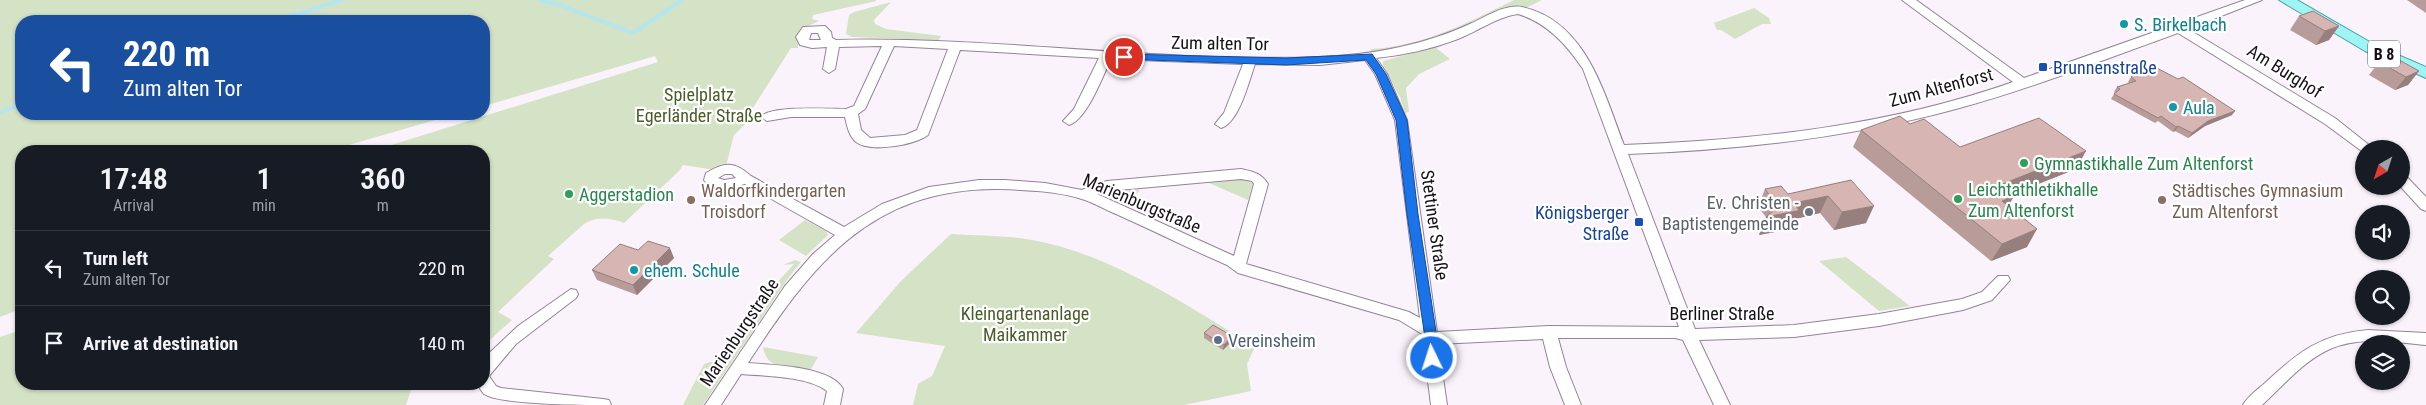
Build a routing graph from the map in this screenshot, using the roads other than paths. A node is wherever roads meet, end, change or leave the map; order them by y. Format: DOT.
graph roads {
  1 [pos="1908,0"];
  2 [pos="2256,0"];
  3 [pos="2286,0"];
  4 [pos="2180,28"];
  5 [pos="890,42"];
  6 [pos="955,46"];
  7 [pos="1106,56"];
  8 [pos="1369,57"];
  9 [pos="1250,61"];
  10 [pos="829,68"];
  11 [pos="2426,73"];
  12 [pos="2022,83"];
  13 [pos="851,113"];
  14 [pos="767,117"];
  15 [pos="1068,121"];
  16 [pos="1221,124"];
  17 [pos="2356,140"];
  18 [pos="1621,150"];
  19 [pos="746,179"];
  20 [pos="2410,189"];
  21 [pos="1084,195"];
  22 [pos="2426,206"];
  23 [pos="843,233"];
  24 [pos="1238,266"];
  25 [pos="2003,280"];
  26 [pos="571,294"];
  27 [pos="1549,332"];
  28 [pos="1430,334"];
  29 [pos="1689,335"];
  30 [pos="2426,339"];
  31 [pos="490,362"];
  32 [pos="737,368"];
  33 [pos="490,390"];
  34 [pos="603,405"];
  35 [pos="712,405"];
  36 [pos="832,405"];
  37 [pos="1439,405"];
  38 [pos="1573,405"];
  39 [pos="1722,405"];
  40 [pos="2251,405"];
  1 -- 12 [label="street"];
  2 -- 4 [label="street, Zum Altenforst"];
  3 -- 11 [label="main road, B 8"];
  4 -- 12 [label="street, Zum Altenforst"];
  4 -- 17 [label="street, Am Burghof"];
  5 -- 6 [label="street, Zum alten Tor"];
  5 -- 10 [label="street, Zum alten Tor"];
  5 -- 13 [label="street"];
  6 -- 7 [label="street, Zum alten Tor"];
  6 -- 13 [label="street"];
  7 -- 9 [label="street, Zum alten Tor"];
  7 -- 15 [label="street"];
  8 -- 9 [label="street, Zum alten Tor"];
  8 -- 18 [label="street, Zum alten Tor"];
  8 -- 28 [label="street, Stettiner Straße"];
  9 -- 16 [label="street"];
  12 -- 18 [label="street, Zum Altenforst"];
  13 -- 14 [label="street"];
  18 -- 29 [label="street"];
  19 -- 23 [label="street"];
  20 -- 22 [label="street"];
  21 -- 23 [label="street, Marienburgstraße"];
  21 -- 24 [label="street, Marienburgstraße"];
  21 -- 24 [label="street"];
  23 -- 32 [label="street, Marienburgstraße"];
  24 -- 28 [label="street, Marienburgstraße"];
  25 -- 29 [label="street, Berliner Straße"];
  26 -- 31 [label="street"];
  27 -- 28 [label="street, Berliner Straße"];
  27 -- 29 [label="street, Berliner Straße"];
  27 -- 38 [label="street"];
  28 -- 37 [label="street, Stettiner Straße"];
  29 -- 39 [label="street"];
  30 -- 40 [label="street"];
  32 -- 35 [label="street, Marienburgstraße"];
  32 -- 36 [label="street"];
  33 -- 34 [label="street"];
}
